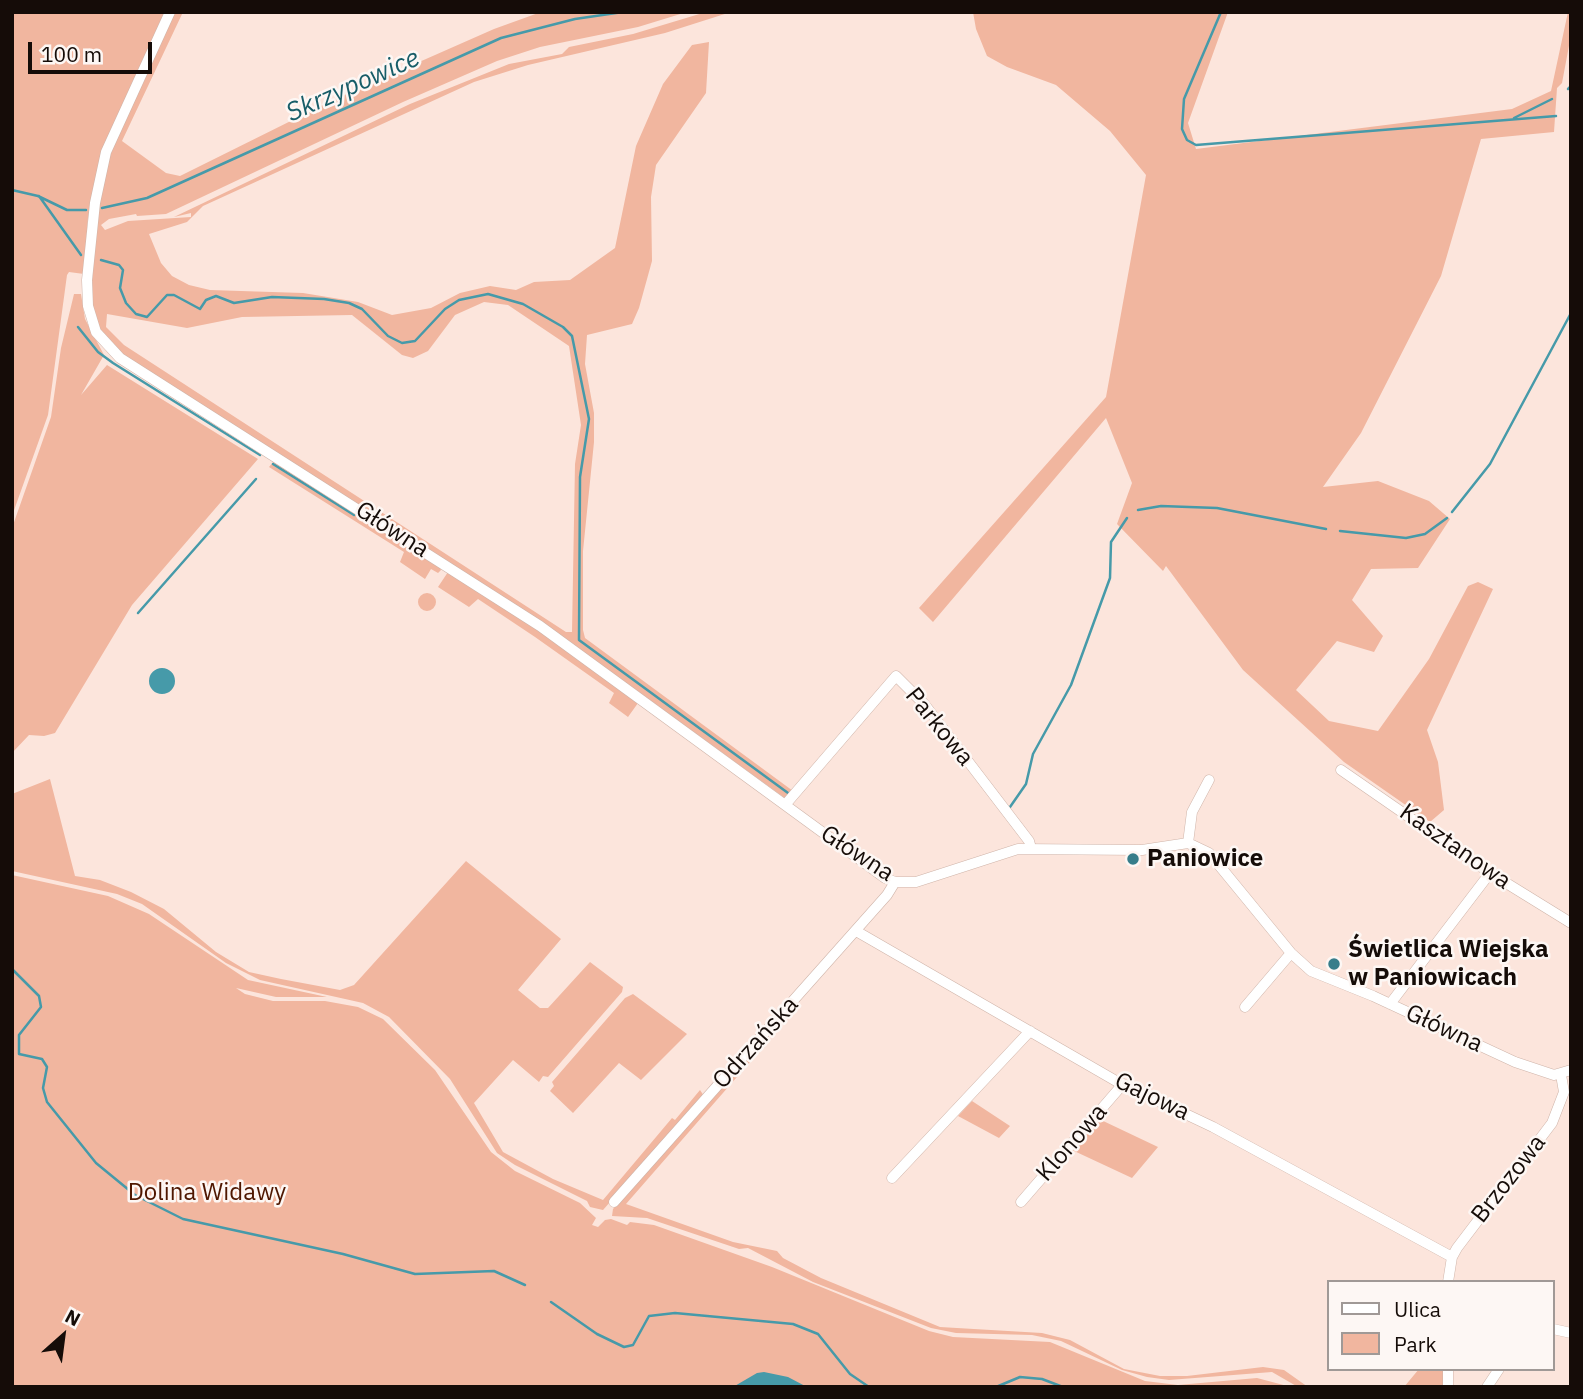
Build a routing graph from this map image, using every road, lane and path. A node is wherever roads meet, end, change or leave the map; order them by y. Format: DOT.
graph roads {
  1 [pos="170,12"];
  2 [pos="1341,770"];
  3 [pos="1209,780"];
  4 [pos="785,805"];
  5 [pos="1188,843"];
  6 [pos="1031,848"];
  7 [pos="1490,873"];
  8 [pos="895,882"];
  9 [pos="1571,923"];
  10 [pos="856,931"];
  11 [pos="1291,953"];
  12 [pos="1390,1004"];
  13 [pos="1245,1007"];
  14 [pos="1030,1031"];
  15 [pos="1566,1072"];
  16 [pos="1123,1084"];
  17 [pos="892,1178"];
  18 [pos="614,1202"];
  19 [pos="1021,1202"];
  20 [pos="1452,1258"];
  21 [pos="1448,1280"];
  22 [pos="1498,1371"];
  23 [pos="1487,1387"];
  1 -- 4 [label="street, Główna"];
  2 -- 7 [label="street, Kasztanowa"];
  3 -- 5 [label="street"];
  4 -- 6 [label="street, Parkowa"];
  4 -- 8 [label="street, Główna"];
  5 -- 6 [label="street, Główna"];
  5 -- 11 [label="street, Główna"];
  6 -- 8 [label="street, Główna"];
  7 -- 9 [label="street, Kasztanowa"];
  7 -- 12 [label="street"];
  8 -- 10 [label="street, Odrzańska"];
  10 -- 14 [label="street, Gajowa"];
  10 -- 18 [label="street, Odrzańska"];
  11 -- 12 [label="street, Główna"];
  11 -- 13 [label="street"];
  12 -- 15 [label="street, Główna"];
  14 -- 16 [label="street, Gajowa"];
  14 -- 17 [label="street"];
  15 -- 20 [label="street, Brzozowa"];
  16 -- 19 [label="street, Klonowa"];
  16 -- 20 [label="street, Gajowa"];
  20 -- 21 [label="street, Brzozowa"];
  22 -- 23 [label="street"];
}
